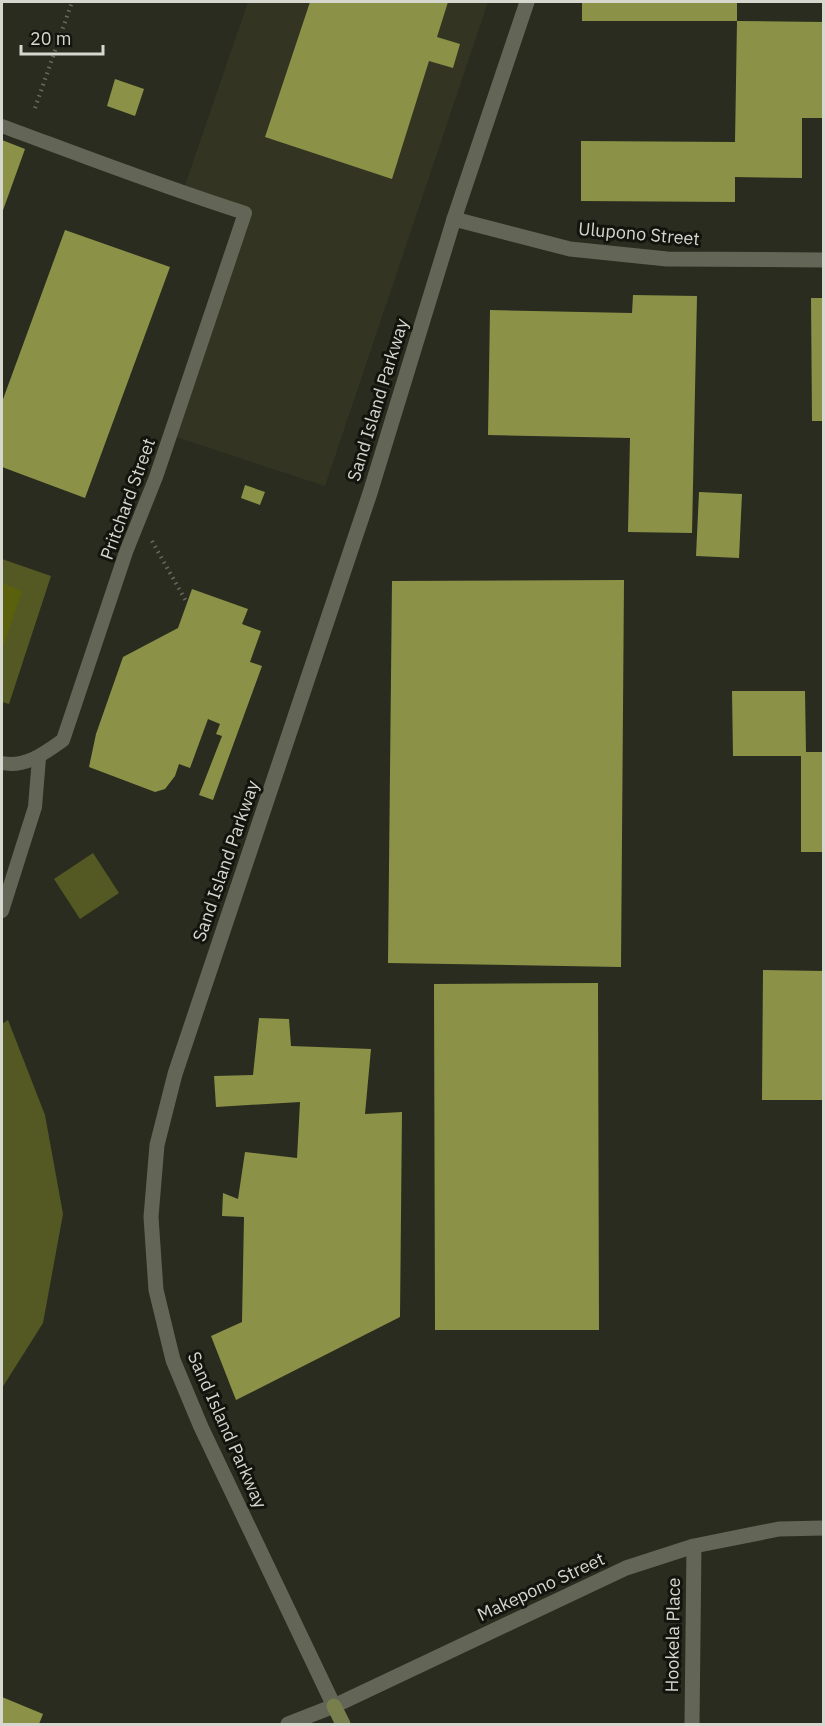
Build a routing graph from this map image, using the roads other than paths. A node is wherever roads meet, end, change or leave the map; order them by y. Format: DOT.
graph roads {
  1 [pos="526,2"];
  2 [pos="2,126"];
  3 [pos="454,219"];
  4 [pos="824,260"];
  5 [pos="39,758"];
  6 [pos="6,764"];
  7 [pos="2,911"];
  8 [pos="824,1528"];
  9 [pos="694,1546"];
  10 [pos="334,1706"];
  11 [pos="288,1725"];
  12 [pos="343,1725"];
  13 [pos="692,1725"];
  1 -- 3 [label="street, Sand Island Parkway"];
  2 -- 5 [label="lane, Pritchard Street"];
  3 -- 4 [label="street, Ulupono Street"];
  3 -- 10 [label="street, Sand Island Parkway"];
  5 -- 6 [label="lane, Pritchard Street"];
  5 -- 7 [label="lane"];
  8 -- 9 [label="street, Makepono Street"];
  9 -- 10 [label="street, Makepono Street"];
  9 -- 13 [label="street, Hookela Place"];
  10 -- 11 [label="street, Makepono Street"];
  10 -- 12 [label="main road, Sand Island Parkway"];
}
